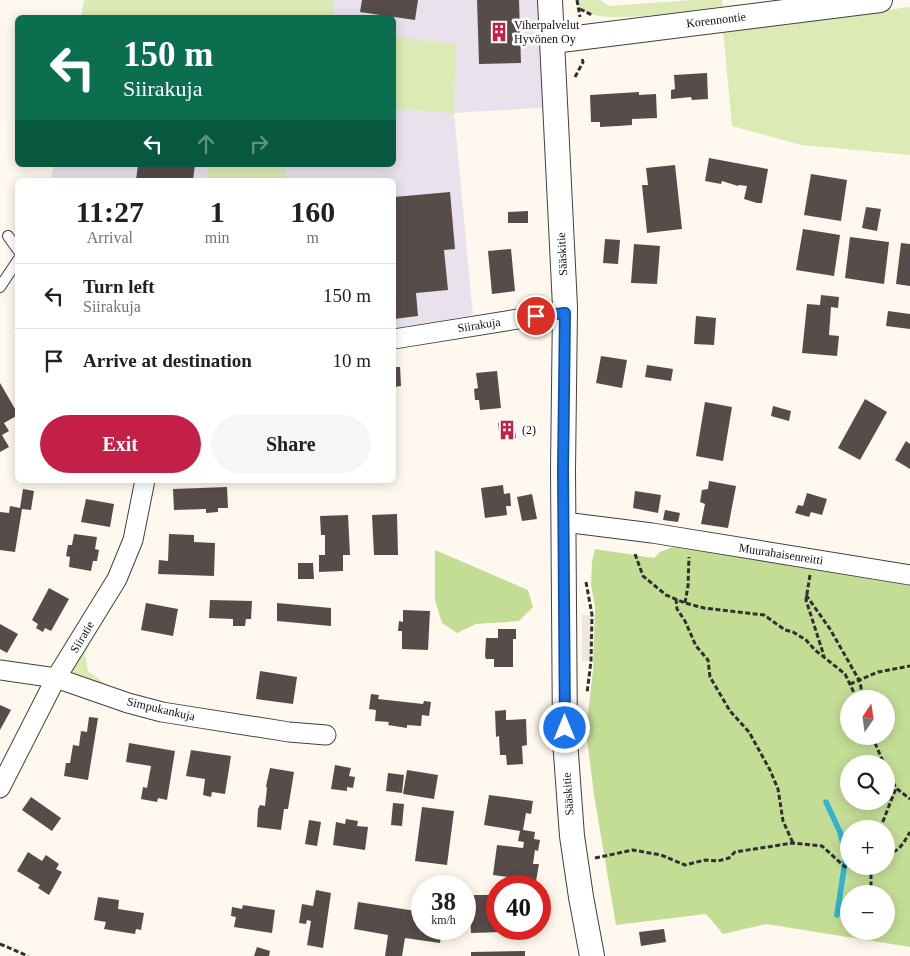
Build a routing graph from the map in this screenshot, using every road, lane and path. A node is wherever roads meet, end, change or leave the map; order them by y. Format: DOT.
graph roads {
  1 [pos="550,0"];
  2 [pos="577,0"];
  3 [pos="880,0"];
  4 [pos="579,9"];
  5 [pos="553,40"];
  6 [pos="8,236"];
  7 [pos="15,246"];
  8 [pos="15,264"];
  9 [pos="0,287"];
  10 [pos="565,313"];
  11 [pos="396,339"];
  12 [pos="144,483"];
  13 [pos="564,522"];
  14 [pos="689,539"];
  15 [pos="635,554"];
  16 [pos="810,559"];
  17 [pos="910,575"];
  18 [pos="586,576"];
  19 [pos="806,595"];
  20 [pos="676,599"];
  21 [pos="685,603"];
  22 [pos="824,656"];
  23 [pos="910,666"];
  24 [pos="0,670"];
  25 [pos="56,678"];
  26 [pos="859,680"];
  27 [pos="850,684"];
  28 [pos="853,690"];
  29 [pos="861,690"];
  30 [pos="586,700"];
  31 [pos="326,735"];
  32 [pos="0,788"];
  33 [pos="896,788"];
  34 [pos="910,799"];
  35 [pos="884,820"];
  36 [pos="910,832"];
  37 [pos="793,843"];
  38 [pos="895,852"];
  39 [pos="592,859"];
  40 [pos="840,862"];
  41 [pos="0,944"];
  42 [pos="28,956"];
  43 [pos="592,956"];
  1 -- 5 [label="street, Sääskitie"];
  2 -- 4 [label="path"];
  3 -- 5 [label="street, Korennontie"];
  5 -- 10 [label="street, Sääskitie"];
  6 -- 7 [label="lane"];
  8 -- 9 [label="lane"];
  10 -- 11 [label="street, Siirakuja"];
  10 -- 13 [label="street, Sääskitie"];
  12 -- 25 [label="street, Siiratie"];
  13 -- 14 [label="street, Muurahaisenreitti"];
  13 -- 43 [label="street, Sääskitie"];
  14 -- 16 [label="street, Muurahaisenreitti"];
  14 -- 21 [label="path"];
  15 -- 20 [label="path"];
  16 -- 17 [label="street, Muurahaisenreitti"];
  16 -- 19 [label="path"];
  18 -- 30 [label="path"];
  19 -- 22 [label="path"];
  19 -- 26 [label="path"];
  20 -- 21 [label="path"];
  20 -- 37 [label="path"];
  21 -- 22 [label="path"];
  22 -- 27 [label="path"];
  23 -- 26 [label="path"];
  24 -- 25 [label="street, Simpukankuja"];
  25 -- 31 [label="street, Simpukankuja"];
  25 -- 32 [label="street, Siiratie"];
  26 -- 27 [label="path"];
  26 -- 29 [label="path"];
  27 -- 28 [label="path"];
  33 -- 34 [label="path"];
  33 -- 35 [label="path"];
  36 -- 38 [label="path"];
  37 -- 39 [label="path"];
  37 -- 40 [label="path"];
  41 -- 42 [label="path"];
}
